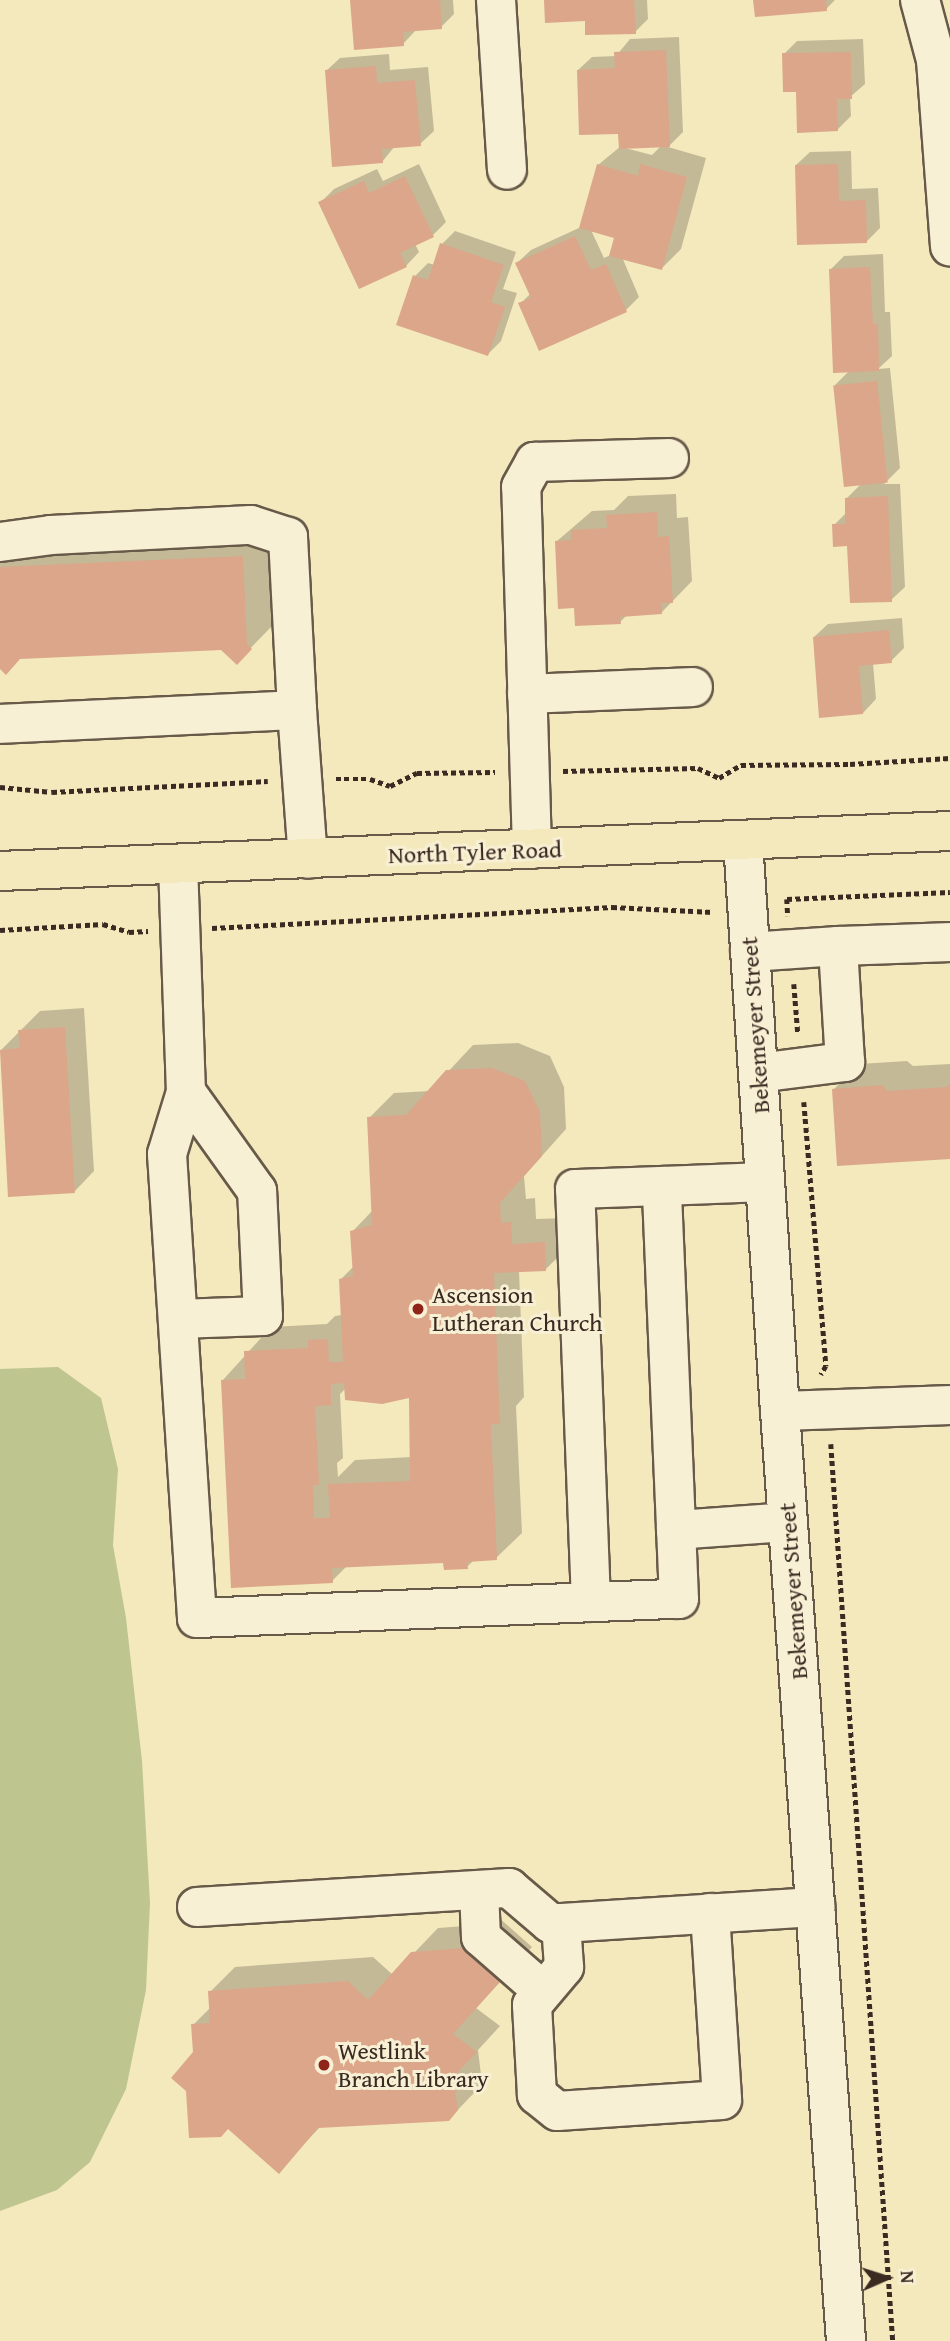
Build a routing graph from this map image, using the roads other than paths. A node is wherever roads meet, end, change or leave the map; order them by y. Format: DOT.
graph roads {
  1 [pos="496,0"];
  2 [pos="920,0"];
  3 [pos="507,170"];
  4 [pos="950,246"];
  5 [pos="669,458"];
  6 [pos="0,542"];
  7 [pos="693,687"];
  8 [pos="527,694"];
  9 [pos="297,710"];
  10 [pos="0,724"];
  11 [pos="950,831"];
  12 [pos="743,841"];
  13 [pos="532,849"];
  14 [pos="308,859"];
  15 [pos="178,864"];
  16 [pos="0,871"];
  17 [pos="950,942"];
  18 [pos="838,946"];
  19 [pos="750,952"];
  20 [pos="758,1073"];
  21 [pos="186,1092"];
  22 [pos="765,1182"];
  23 [pos="662,1186"];
  24 [pos="178,1319"];
  25 [pos="950,1405"];
  26 [pos="780,1411"];
  27 [pos="788,1522"];
  28 [pos="676,1530"];
  29 [pos="591,1602"];
  30 [pos="479,1890"];
  31 [pos="197,1907"];
  32 [pos="815,1907"];
  33 [pos="710,1913"];
  34 [pos="561,1923"];
  35 [pos="543,1991"];
  36 [pos="846,2341"];
  1 -- 3 [label="street"];
  2 -- 4 [label="street"];
  5 -- 8 [label="street"];
  6 -- 9 [label="street"];
  7 -- 8 [label="street"];
  8 -- 13 [label="street"];
  9 -- 10 [label="street"];
  9 -- 14 [label="street"];
  11 -- 12 [label="main road, North Tyler Road"];
  12 -- 13 [label="main road, North Tyler Road"];
  12 -- 19 [label="street, Bekemeyer Street"];
  13 -- 14 [label="main road, North Tyler Road"];
  14 -- 15 [label="main road, North Tyler Road"];
  15 -- 16 [label="main road, North Tyler Road"];
  15 -- 21 [label="street"];
  17 -- 18 [label="street"];
  18 -- 19 [label="street"];
  18 -- 20 [label="street"];
  19 -- 20 [label="street, Bekemeyer Street"];
  20 -- 22 [label="street, Bekemeyer Street"];
  21 -- 24 [label="street"];
  21 -- 24 [label="street"];
  22 -- 23 [label="street"];
  22 -- 26 [label="street, Bekemeyer Street"];
  23 -- 28 [label="street"];
  23 -- 29 [label="street"];
  24 -- 29 [label="street"];
  25 -- 26 [label="street"];
  26 -- 27 [label="street, Bekemeyer Street"];
  27 -- 28 [label="street"];
  27 -- 32 [label="street, Bekemeyer Street"];
  28 -- 29 [label="street"];
  30 -- 31 [label="street"];
  30 -- 34 [label="street"];
  30 -- 35 [label="street"];
  32 -- 33 [label="street"];
  32 -- 36 [label="street, Bekemeyer Street"];
  33 -- 34 [label="street"];
  33 -- 35 [label="street"];
  34 -- 35 [label="street"];
}
